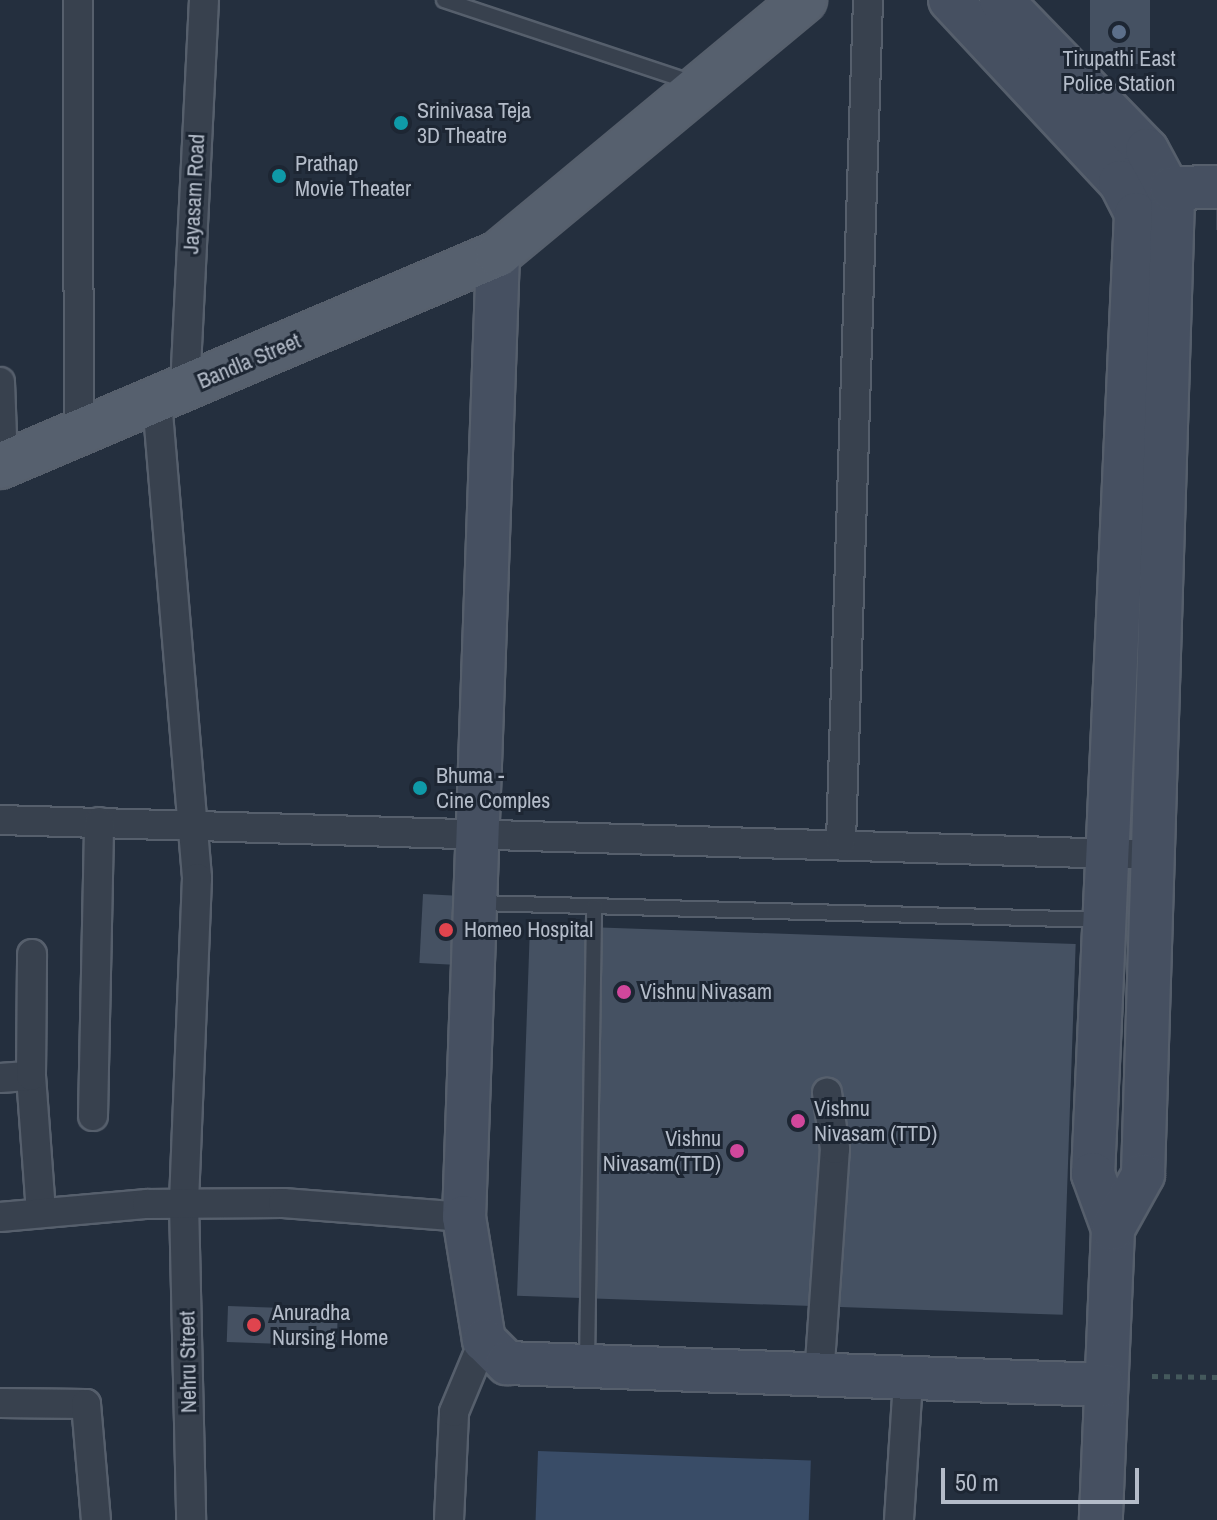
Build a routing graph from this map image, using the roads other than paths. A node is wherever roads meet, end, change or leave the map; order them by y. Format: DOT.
graph roads {
  1 [pos="78,0"];
  2 [pos="204,0"];
  3 [pos="444,0"];
  4 [pos="804,0"];
  5 [pos="868,0"];
  6 [pos="950,0"];
  7 [pos="1001,0"];
  8 [pos="701,85"];
  9 [pos="1217,187"];
  10 [pos="1172,199"];
  11 [pos="1216,209"];
  12 [pos="498,254"];
  13 [pos="0,382"];
  14 [pos="171,395"];
  15 [pos="79,434"];
  16 [pos="2,466"];
  17 [pos="0,820"];
  18 [pos="99,822"];
  19 [pos="192,825"];
  20 [pos="476,830"];
  21 [pos="841,841"];
  22 [pos="1110,852"];
  23 [pos="1154,855"];
  24 [pos="474,903"];
  25 [pos="594,906"];
  26 [pos="1106,920"];
  27 [pos="32,954"];
  28 [pos="31,1076"];
  29 [pos="0,1078"];
  30 [pos="827,1093"];
  31 [pos="93,1116"];
  32 [pos="184,1203"];
  33 [pos="41,1213"];
  34 [pos="0,1217"];
  35 [pos="464,1217"];
  36 [pos="1113,1229"];
  37 [pos="484,1340"];
  38 [pos="587,1367"];
  39 [pos="819,1377"];
  40 [pos="908,1381"];
  41 [pos="1104,1385"];
  42 [pos="0,1403"];
  43 [pos="96,1520"];
  44 [pos="191,1520"];
  45 [pos="449,1520"];
  46 [pos="899,1520"];
  47 [pos="1101,1520"];
  1 -- 15 [label="street"];
  2 -- 14 [label="street, Jayasam Road"];
  3 -- 8 [label="lane"];
  4 -- 8 [label="main road, Bandla Street"];
  5 -- 21 [label="street"];
  6 -- 22 [label="street"];
  7 -- 10 [label="street"];
  8 -- 12 [label="main road, Bandla Street"];
  9 -- 10 [label="street"];
  10 -- 11 [label="street"];
  10 -- 23 [label="street"];
  12 -- 14 [label="main road, Bandla Street"];
  12 -- 20 [label="street"];
  13 -- 16 [label="street"];
  14 -- 15 [label="main road, Bandla Street"];
  14 -- 19 [label="street, Jayasam Road"];
  15 -- 16 [label="main road, Bandla Street"];
  17 -- 18 [label="street"];
  18 -- 19 [label="street"];
  18 -- 31 [label="street"];
  19 -- 20 [label="street"];
  19 -- 32 [label="street, Nehru Street"];
  20 -- 21 [label="street"];
  20 -- 24 [label="street"];
  21 -- 22 [label="street"];
  22 -- 23 [label="street"];
  22 -- 26 [label="street"];
  23 -- 36 [label="street"];
  24 -- 25 [label="lane"];
  24 -- 35 [label="street"];
  25 -- 26 [label="lane"];
  25 -- 38 [label="lane"];
  26 -- 36 [label="street"];
  27 -- 28 [label="street"];
  28 -- 29 [label="street"];
  28 -- 33 [label="street"];
  30 -- 39 [label="street"];
  32 -- 33 [label="street"];
  32 -- 35 [label="street"];
  32 -- 44 [label="street, Nehru Street"];
  33 -- 34 [label="street"];
  35 -- 37 [label="street"];
  36 -- 41 [label="street"];
  37 -- 38 [label="street"];
  37 -- 45 [label="street"];
  38 -- 39 [label="street"];
  39 -- 40 [label="street"];
  40 -- 41 [label="street"];
  40 -- 46 [label="street"];
  41 -- 47 [label="street"];
  42 -- 43 [label="street"];
}
